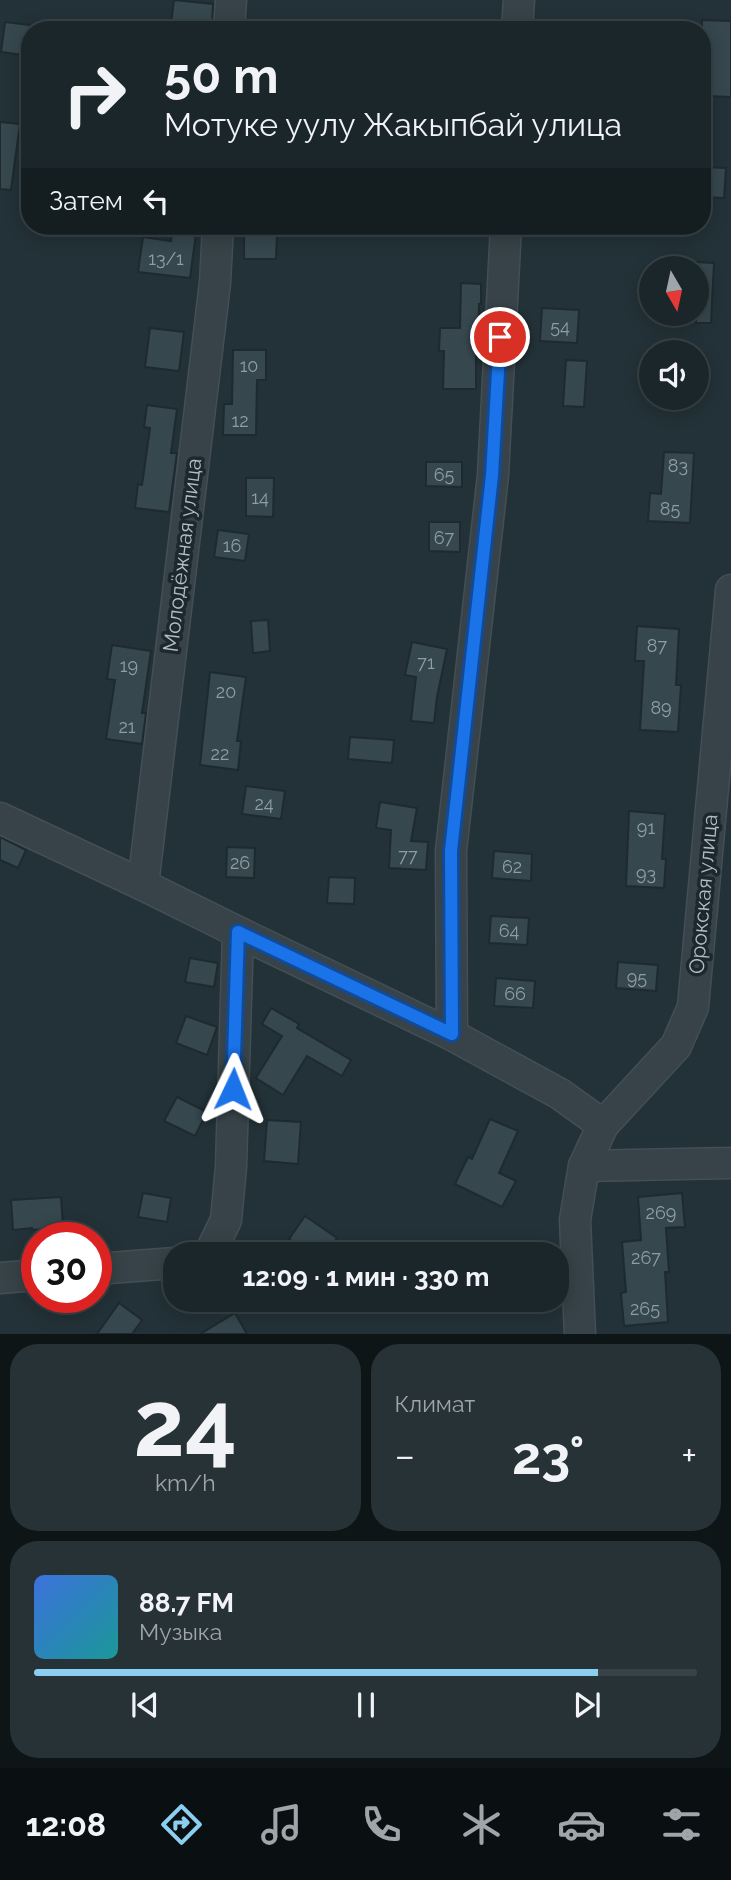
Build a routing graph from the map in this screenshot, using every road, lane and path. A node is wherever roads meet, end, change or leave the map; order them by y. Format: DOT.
graph roads {
  1 [pos="231,0"];
  2 [pos="519,0"];
  3 [pos="230,21"];
  4 [pos="518,21"];
  5 [pos="218,235"];
  6 [pos="505,235"];
  7 [pos="731,590"];
  8 [pos="0,818"];
  9 [pos="143,885"];
  10 [pos="238,932"];
  11 [pos="452,1034"];
  12 [pos="603,1125"];
  13 [pos="731,1163"];
  14 [pos="584,1166"];
  15 [pos="215,1242"];
  16 [pos="163,1263"];
  17 [pos="112,1268"];
  18 [pos="21,1276"];
  19 [pos="0,1278"];
  20 [pos="580,1334"];
  1 -- 3 [label="street"];
  2 -- 4 [label="street"];
  5 -- 9 [label="street, Молодёжная улица"];
  6 -- 11 [label="street"];
  7 -- 12 [label="street, Орокская улица"];
  8 -- 9 [label="street"];
  9 -- 10 [label="street"];
  10 -- 11 [label="street"];
  10 -- 15 [label="street"];
  11 -- 12 [label="street"];
  12 -- 14 [label="street, Орокская улица"];
  13 -- 14 [label="street"];
  14 -- 20 [label="street, Орокская улица"];
  16 -- 17 [label="street"];
  18 -- 19 [label="street"];
}
